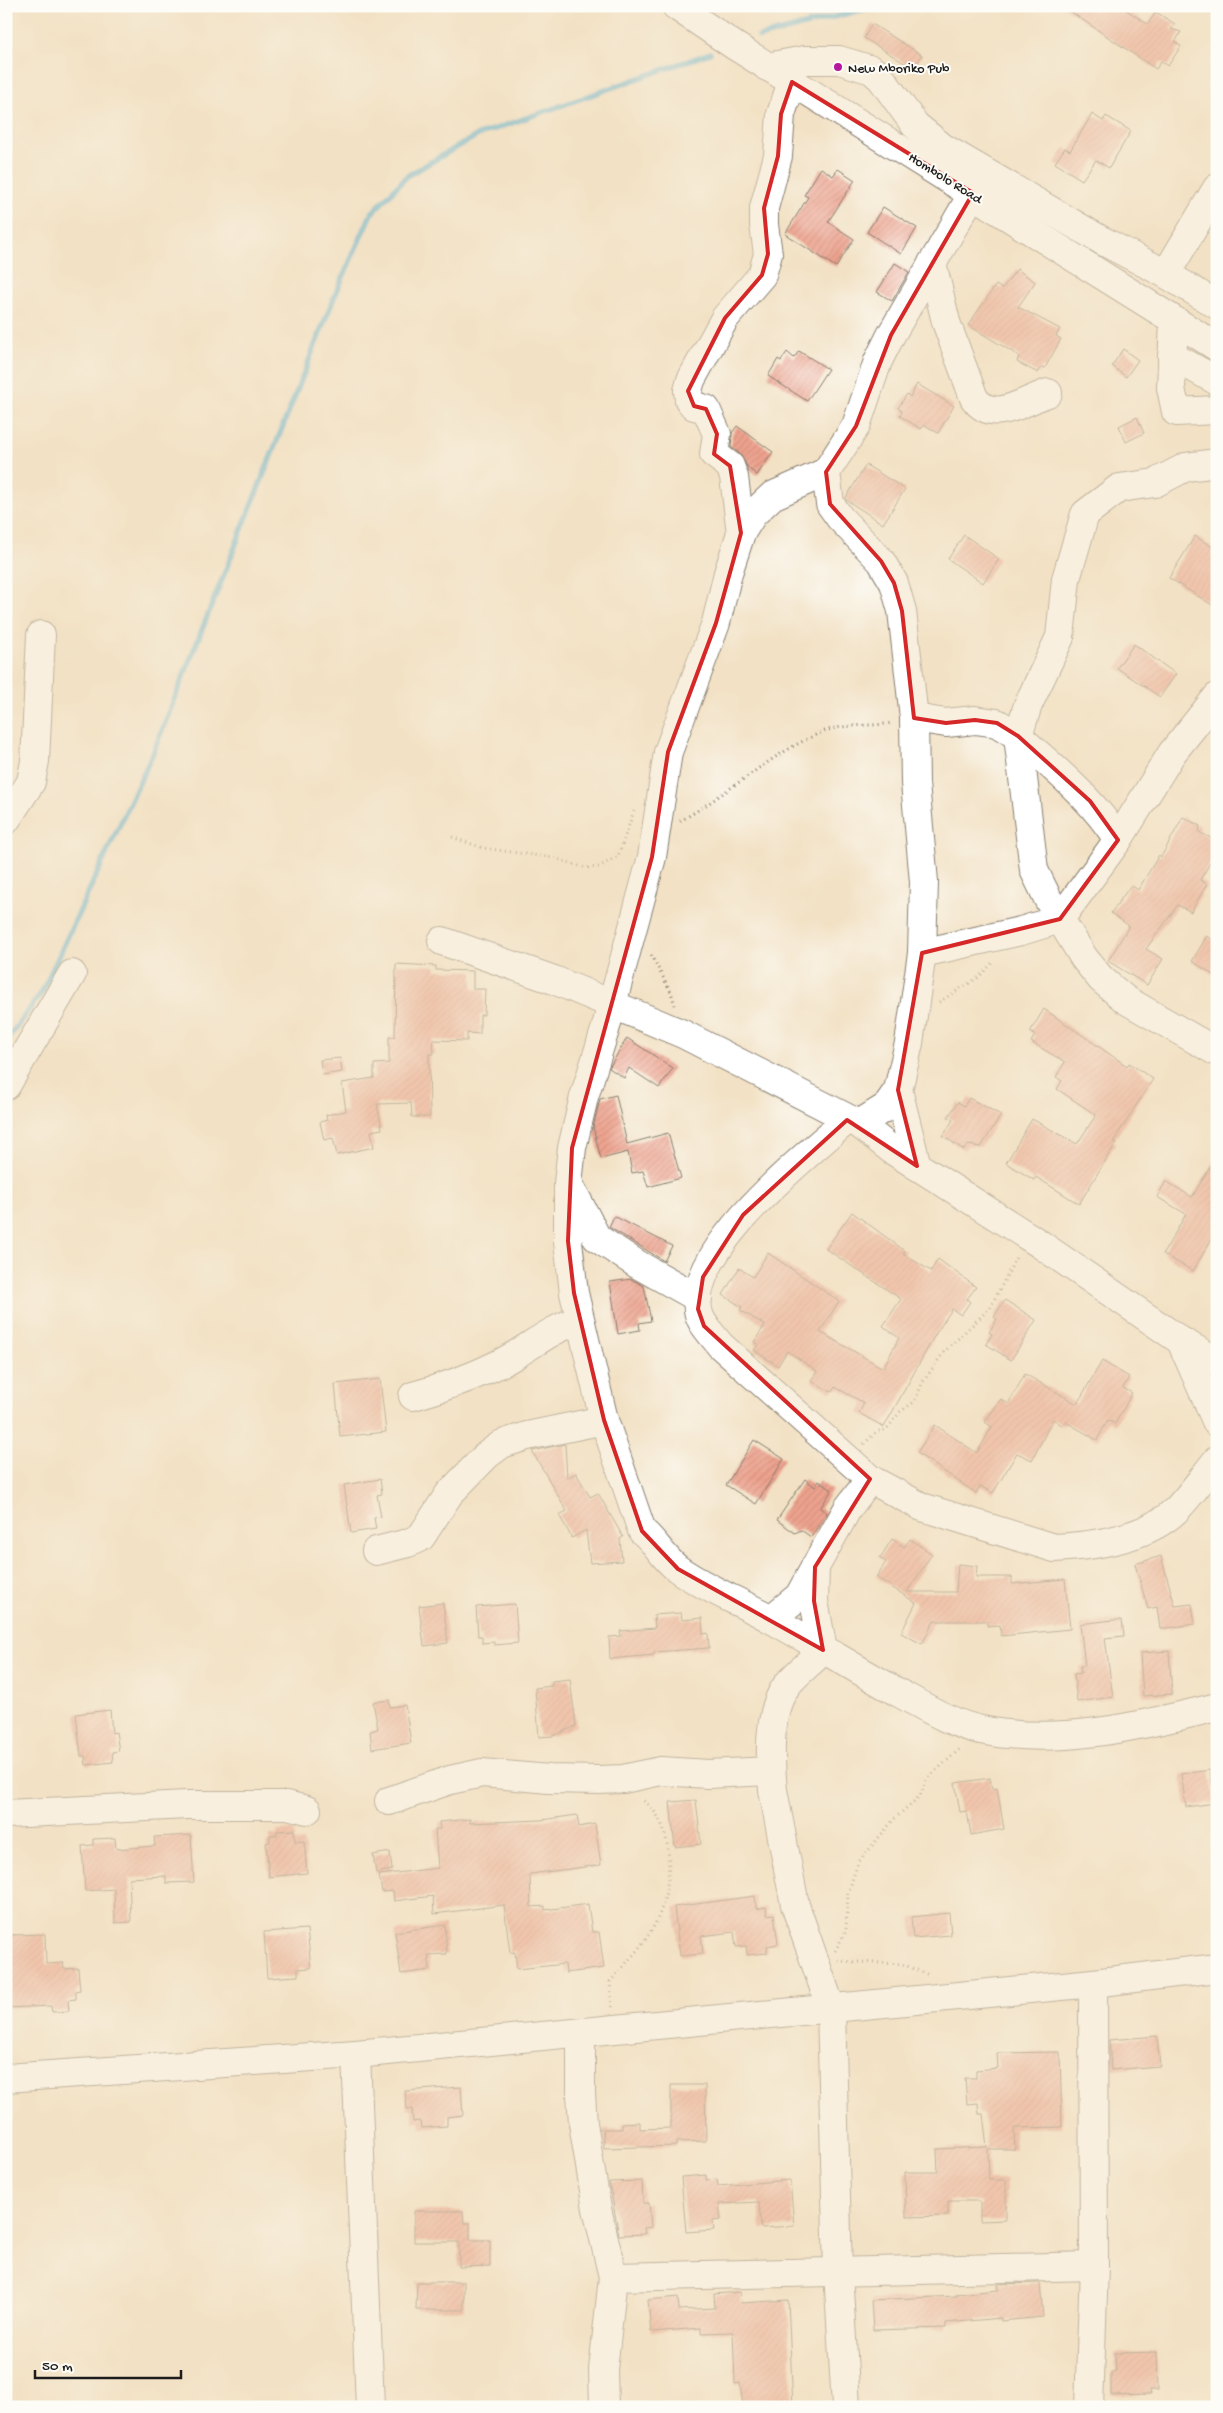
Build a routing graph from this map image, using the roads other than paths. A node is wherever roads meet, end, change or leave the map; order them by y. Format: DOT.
graph roads {
  1 [pos="690,10"];
  2 [pos="767,67"];
  3 [pos="792,82"];
  4 [pos="1217,188"];
  5 [pos="973,193"];
  6 [pos="932,263"];
  7 [pos="1166,274"];
  8 [pos="1217,305"];
  9 [pos="1174,321"];
  10 [pos="1217,347"];
  11 [pos="1172,356"];
  12 [pos="1217,381"];
  13 [pos="1048,393"];
  14 [pos="1217,410"];
  15 [pos="1217,463"];
  16 [pos="826,472"];
  17 [pos="741,533"];
  18 [pos="41,635"];
  19 [pos="1217,697"];
  20 [pos="914,718"];
  21 [pos="1018,736"];
  22 [pos="6,820"];
  23 [pos="1118,840"];
  24 [pos="1060,919"];
  25 [pos="442,942"];
  26 [pos="922,953"];
  27 [pos="72,974"];
  28 [pos="612,1005"];
  29 [pos="1217,1052"];
  30 [pos="6,1086"];
  31 [pos="898,1090"];
  32 [pos="853,1122"];
  33 [pos="917,1166"];
  34 [pos="568,1183"];
  35 [pos="698,1298"];
  36 [pos="579,1320"];
  37 [pos="1181,1341"];
  38 [pos="1217,1361"];
  39 [pos="412,1396"];
  40 [pos="604,1420"];
  41 [pos="1217,1423"];
  42 [pos="1217,1460"];
  43 [pos="860,1471"];
  44 [pos="376,1551"];
  45 [pos="815,1567"];
  46 [pos="771,1619"];
  47 [pos="823,1650"];
  48 [pos="1217,1707"];
  49 [pos="771,1771"];
  50 [pos="389,1801"];
  51 [pos="307,1810"];
  52 [pos="6,1814"];
  53 [pos="1217,1968"];
  54 [pos="1093,1983"];
  55 [pos="831,2008"];
  56 [pos="581,2033"];
  57 [pos="356,2054"];
  58 [pos="6,2078"];
  59 [pos="1094,2266"];
  60 [pos="838,2272"];
  61 [pos="613,2277"];
  62 [pos="370,2407"];
  63 [pos="604,2407"];
  64 [pos="846,2407"];
  65 [pos="1089,2407"];
  1 -- 2 [label="street, Hombolo Road"];
  2 -- 3 [label="street, Hombolo Road"];
  2 -- 7 [label="street"];
  3 -- 5 [label="street, Hombolo Road"];
  3 -- 17 [label="street"];
  4 -- 7 [label="street"];
  5 -- 6 [label="street"];
  5 -- 9 [label="street, Hombolo Road"];
  6 -- 13 [label="street"];
  6 -- 16 [label="street"];
  7 -- 8 [label="street"];
  9 -- 10 [label="street, Hombolo Road"];
  9 -- 11 [label="street"];
  11 -- 12 [label="street"];
  11 -- 14 [label="street"];
  15 -- 21 [label="street"];
  16 -- 17 [label="street"];
  16 -- 20 [label="street"];
  17 -- 28 [label="street"];
  18 -- 22 [label="street"];
  19 -- 23 [label="street"];
  20 -- 21 [label="street"];
  20 -- 26 [label="street"];
  21 -- 23 [label="street"];
  21 -- 24 [label="street"];
  23 -- 24 [label="street"];
  24 -- 26 [label="street"];
  24 -- 29 [label="street"];
  25 -- 28 [label="street"];
  26 -- 31 [label="street"];
  27 -- 30 [label="street"];
  28 -- 32 [label="street"];
  28 -- 34 [label="street"];
  31 -- 32 [label="street"];
  31 -- 33 [label="street"];
  32 -- 33 [label="street"];
  32 -- 35 [label="street"];
  33 -- 37 [label="street"];
  34 -- 35 [label="street"];
  34 -- 36 [label="street"];
  35 -- 43 [label="street"];
  36 -- 39 [label="street"];
  36 -- 40 [label="street"];
  37 -- 38 [label="street"];
  37 -- 41 [label="street"];
  40 -- 44 [label="street"];
  40 -- 46 [label="street"];
  42 -- 43 [label="street"];
  43 -- 45 [label="street"];
  45 -- 46 [label="street"];
  45 -- 47 [label="street"];
  46 -- 47 [label="street"];
  47 -- 48 [label="street"];
  47 -- 49 [label="street"];
  49 -- 50 [label="street"];
  49 -- 55 [label="street"];
  51 -- 52 [label="street"];
  53 -- 54 [label="street"];
  54 -- 55 [label="street"];
  54 -- 59 [label="street"];
  55 -- 56 [label="street"];
  55 -- 60 [label="street"];
  56 -- 57 [label="street"];
  56 -- 61 [label="street"];
  57 -- 58 [label="street"];
  57 -- 62 [label="street"];
  59 -- 60 [label="street"];
  59 -- 65 [label="street"];
  60 -- 61 [label="street"];
  60 -- 64 [label="street"];
  61 -- 63 [label="street"];
}
